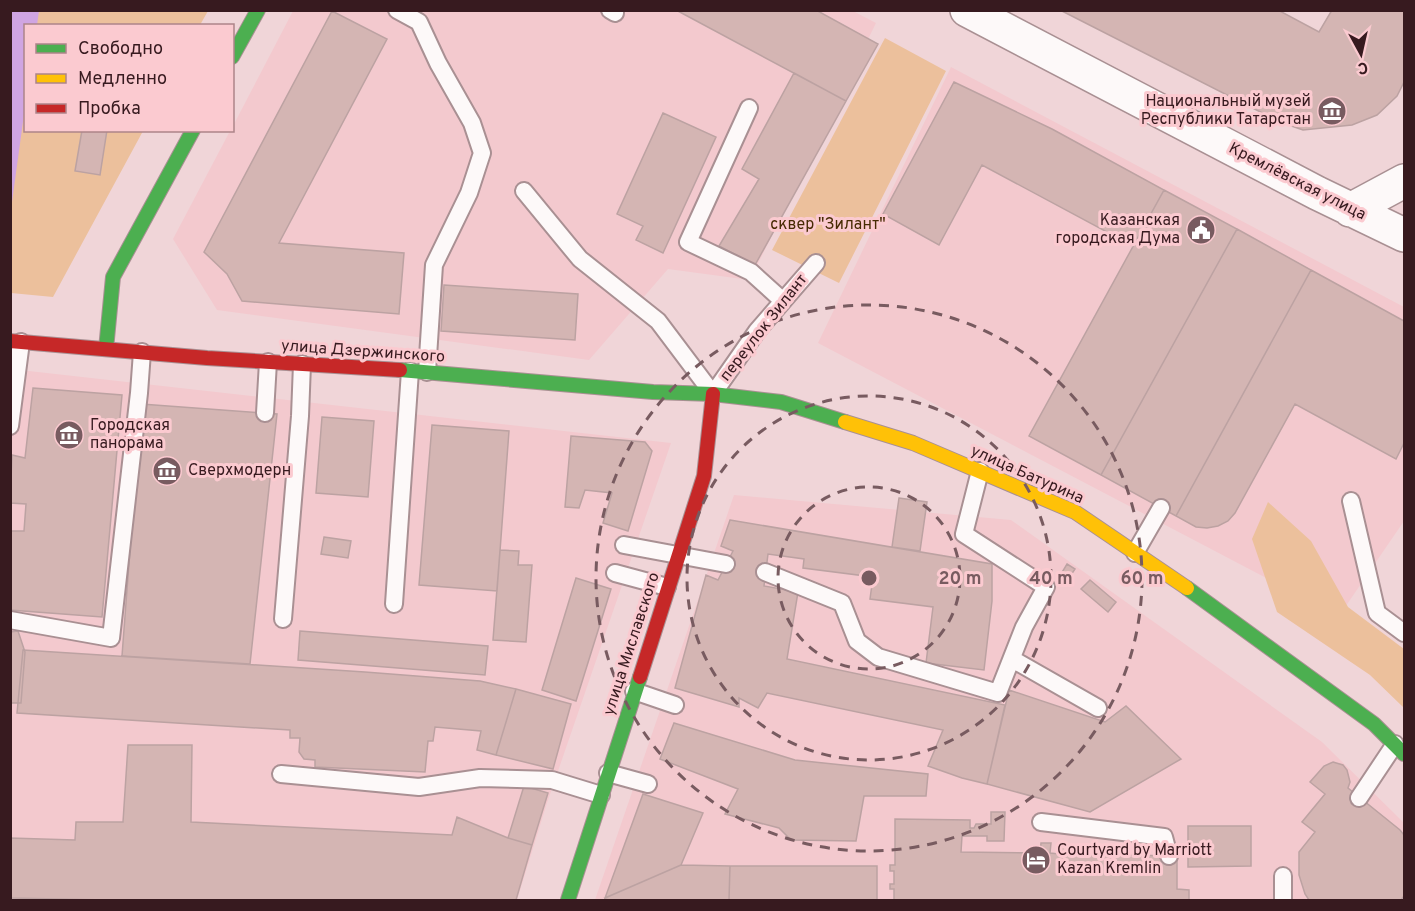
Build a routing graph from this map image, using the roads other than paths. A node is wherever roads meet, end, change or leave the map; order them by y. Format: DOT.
graph roads {
  1 [pos="258,10"];
  2 [pos="397,10"];
  3 [pos="967,10"];
  4 [pos="234,53"];
  5 [pos="749,108"];
  6 [pos="192,132"];
  7 [pos="1404,181"];
  8 [pos="524,191"];
  9 [pos="1350,210"];
  10 [pos="1404,235"];
  11 [pos="816,263"];
  12 [pos="783,301"];
  13 [pos="16,342"];
  14 [pos="106,349"];
  15 [pos="141,352"];
  16 [pos="268,362"];
  17 [pos="302,364"];
  18 [pos="418,372"];
  19 [pos="713,394"];
  20 [pos="265,413"];
  21 [pos="10,426"];
  22 [pos="980,471"];
  23 [pos="1351,501"];
  24 [pos="1161,508"];
  25 [pos="624,545"];
  26 [pos="1135,553"];
  27 [pos="677,554"];
  28 [pos="726,564"];
  29 [pos="765,572"];
  30 [pos="615,573"];
  31 [pos="668,587"];
  32 [pos="394,604"];
  33 [pos="283,619"];
  34 [pos="10,620"];
  35 [pos="1404,633"];
  36 [pos="1012,659"];
  37 [pos="634,691"];
  38 [pos="675,705"];
  39 [pos="1098,708"];
  40 [pos="1400,749"];
  41 [pos="608,773"];
  42 [pos="281,774"];
  43 [pos="648,784"];
  44 [pos="601,795"];
  45 [pos="1359,798"];
  46 [pos="1041,822"];
  47 [pos="1169,856"];
  48 [pos="1283,876"];
  49 [pos="568,900"];
  50 [pos="1283,900"];
  1 -- 4 [label="main road"];
  2 -- 18 [label="lane"];
  3 -- 9 [label="street, Кремлёвская улица"];
  5 -- 12 [label="lane"];
  6 -- 14 [label="main road"];
  7 -- 9 [label="street"];
  8 -- 19 [label="lane"];
  9 -- 10 [label="street, Кремлёвская улица"];
  11 -- 12 [label="lane, переулок Зилант"];
  12 -- 19 [label="lane, переулок Зилант"];
  13 -- 14 [label="main road, улица Дзержинского"];
  13 -- 21 [label="lane"];
  14 -- 15 [label="main road, улица Дзержинского"];
  15 -- 16 [label="main road, улица Дзержинского"];
  15 -- 34 [label="lane"];
  16 -- 17 [label="main road, улица Дзержинского"];
  16 -- 20 [label="lane"];
  17 -- 18 [label="main road, улица Дзержинского"];
  17 -- 33 [label="lane"];
  18 -- 19 [label="main road, улица Дзержинского"];
  18 -- 32 [label="lane"];
  19 -- 22 [label="main road, улица Батурина"];
  19 -- 27 [label="main road, улица Миславского"];
  22 -- 26 [label="main road, улица Батурина"];
  22 -- 36 [label="lane"];
  23 -- 35 [label="lane"];
  24 -- 26 [label="lane"];
  25 -- 27 [label="lane"];
  26 -- 40 [label="main road, улица Батурина"];
  27 -- 28 [label="lane"];
  27 -- 31 [label="main road, улица Миславского"];
  29 -- 36 [label="lane"];
  30 -- 31 [label="lane"];
  31 -- 37 [label="main road, улица Миславского"];
  36 -- 39 [label="lane"];
  37 -- 38 [label="lane"];
  37 -- 41 [label="main road, улица Миславского"];
  40 -- 45 [label="lane"];
  41 -- 43 [label="lane"];
  41 -- 44 [label="main road, улица Миславского"];
  42 -- 44 [label="lane"];
  44 -- 49 [label="main road, улица Миславского"];
  46 -- 47 [label="lane"];
  48 -- 50 [label="lane"];
}
